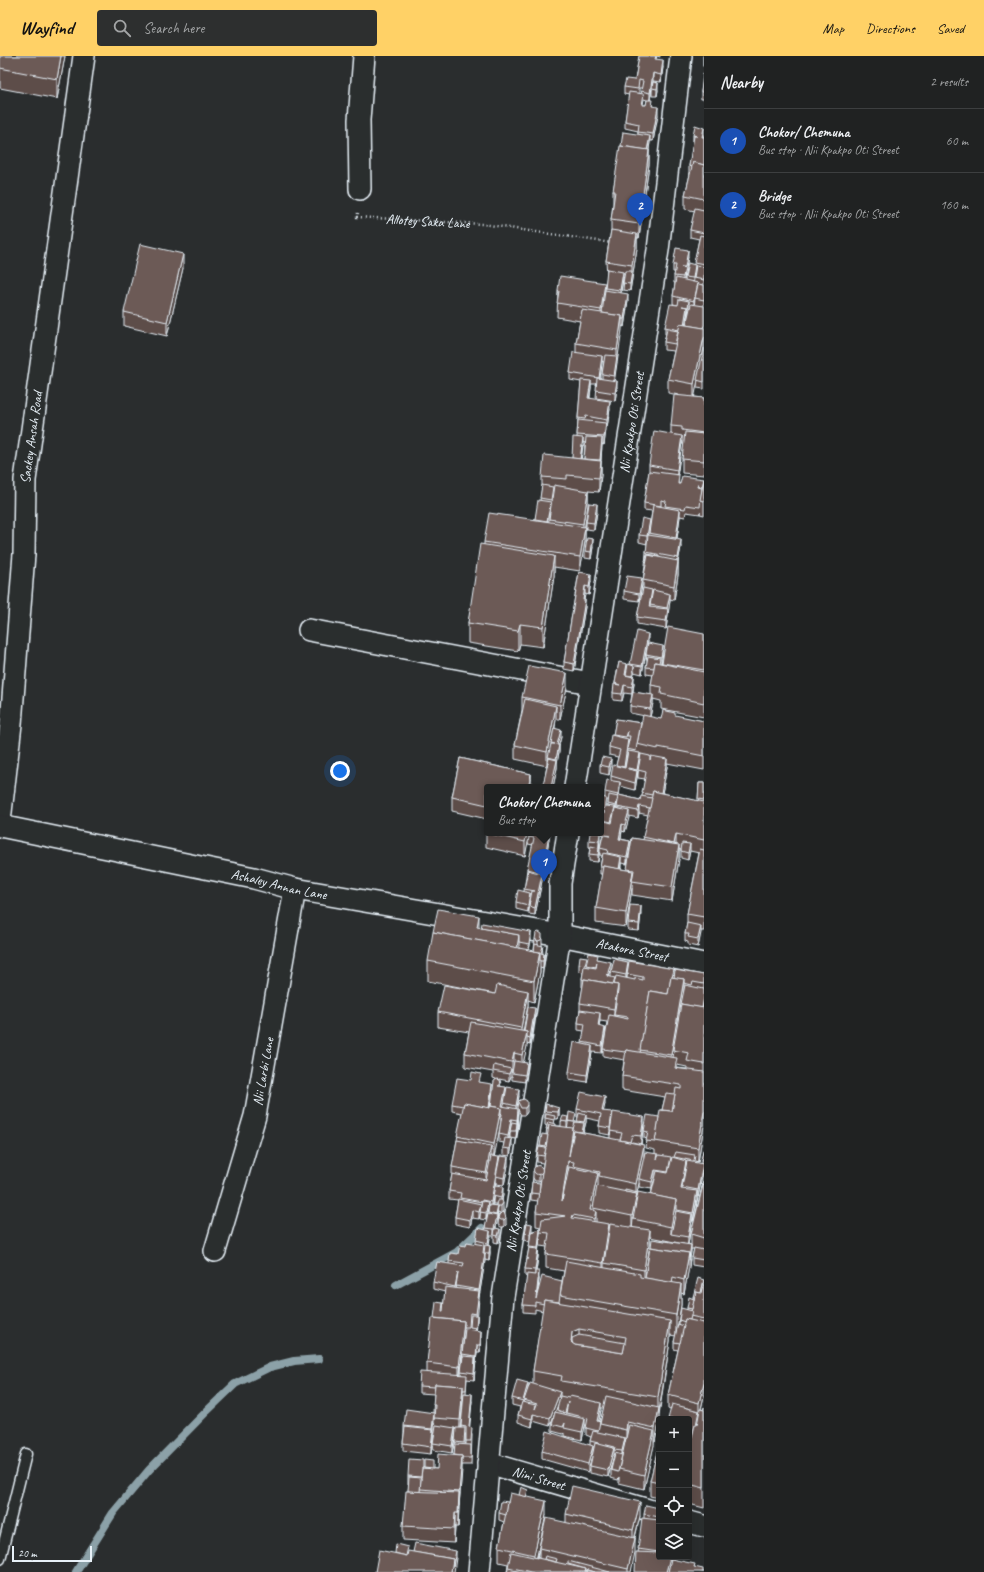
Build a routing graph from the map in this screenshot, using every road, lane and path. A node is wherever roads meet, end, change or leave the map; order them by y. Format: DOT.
graph roads {
  1 [pos="84,56"];
  2 [pos="364,56"];
  3 [pos="681,56"];
  4 [pos="360,189"];
  5 [pos="612,243"];
  6 [pos="309,630"];
  7 [pos="590,683"];
  8 [pos="575,784"];
  9 [pos="0,822"];
  10 [pos="0,826"];
  11 [pos="568,836"];
  12 [pos="295,889"];
  13 [pos="560,935"];
  14 [pos="704,964"];
  15 [pos="215,1251"];
  16 [pos="26,1454"];
  17 [pos="488,1463"];
  18 [pos="656,1512"];
  19 [pos="692,1523"];
  20 [pos="704,1526"];
  21 [pos="0,1559"];
  22 [pos="479,1572"];
  1 -- 9 [label="street, Sackey Ansah Road"];
  2 -- 4 [label="street"];
  3 -- 7 [label="street, Nii Kpakpo Oti Street"];
  4 -- 5 [label="path, Allotey Saka Lane"];
  6 -- 7 [label="street"];
  7 -- 8 [label="street, Nii Kpakpo Oti Street"];
  10 -- 12 [label="street, Ashaley Annan Lane"];
  11 -- 13 [label="street, Nii Kpakpo Oti Street"];
  12 -- 13 [label="street, Ashaley Annan Lane"];
  12 -- 15 [label="street, Nii Larbi Lane"];
  13 -- 14 [label="street, Atakora Street"];
  13 -- 17 [label="street, Nii Kpakpo Oti Street"];
  16 -- 21 [label="lane"];
  17 -- 18 [label="street, Nini Street"];
  17 -- 22 [label="street, Nii Kpakpo Oti Street"];
  19 -- 20 [label="street"];
}
